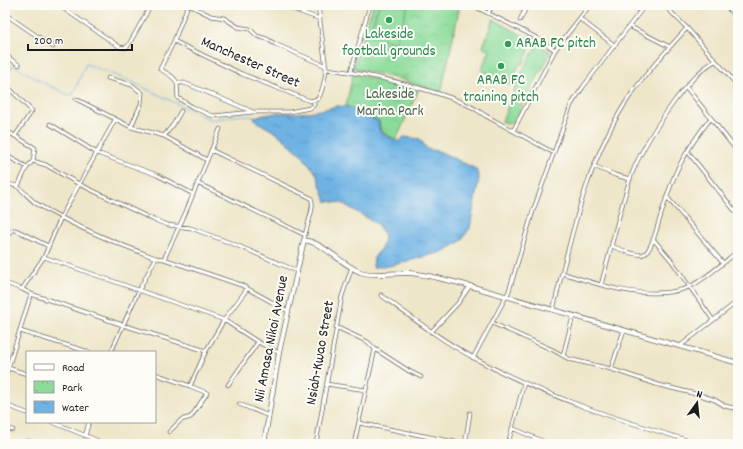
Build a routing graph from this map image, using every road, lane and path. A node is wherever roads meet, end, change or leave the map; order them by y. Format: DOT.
graph roads {
  1 [pos="58,5"];
  2 [pos="151,5"];
  3 [pos="188,5"];
  4 [pos="281,5"];
  5 [pos="318,5"];
  6 [pos="370,5"];
  7 [pos="472,5"];
  8 [pos="493,5"];
  9 [pos="517,5"];
  10 [pos="590,5"];
  11 [pos="645,5"];
  12 [pos="664,5"];
  13 [pos="725,5"];
  14 [pos="197,6"];
  15 [pos="488,13"];
  16 [pos="5,14"];
  17 [pos="320,19"];
  18 [pos="580,19"];
  19 [pos="738,19"];
  20 [pos="520,20"];
  21 [pos="629,26"];
  22 [pos="687,28"];
  23 [pos="174,41"];
  24 [pos="614,45"];
  25 [pos="670,46"];
  26 [pos="53,47"];
  27 [pos="555,50"];
  28 [pos="5,53"];
  29 [pos="715,61"];
  30 [pos="19,65"];
  31 [pos="326,68"];
  32 [pos="351,71"];
  33 [pos="108,78"];
  34 [pos="177,83"];
  35 [pos="5,86"];
  36 [pos="686,86"];
  37 [pos="738,86"];
  38 [pos="76,98"];
  39 [pos="314,100"];
  40 [pos="181,111"];
  41 [pos="253,112"];
  42 [pos="711,118"];
  43 [pos="115,120"];
  44 [pos="50,124"];
  45 [pos="130,127"];
  46 [pos="220,129"];
  47 [pos="5,130"];
  48 [pos="513,130"];
  49 [pos="15,136"];
  50 [pos="164,136"];
  51 [pos="211,150"];
  52 [pos="688,152"];
  53 [pos="738,152"];
  54 [pos="97,153"];
  55 [pos="554,153"];
  56 [pos="5,155"];
  57 [pos="206,160"];
  58 [pos="33,161"];
  59 [pos="27,166"];
  60 [pos="594,166"];
  61 [pos="630,179"];
  62 [pos="197,183"];
  63 [pos="79,184"];
  64 [pos="5,185"];
  65 [pos="18,186"];
  66 [pos="193,194"];
  67 [pos="667,197"];
  68 [pos="738,215"];
  69 [pos="61,218"];
  70 [pos="179,226"];
  71 [pos="5,237"];
  72 [pos="304,238"];
  73 [pos="653,239"];
  74 [pos="48,246"];
  75 [pos="612,246"];
  76 [pos="738,251"];
  77 [pos="44,257"];
  78 [pos="156,258"];
  79 [pos="164,259"];
  80 [pos="723,263"];
  81 [pos="352,267"];
  82 [pos="297,272"];
  83 [pos="562,273"];
  84 [pos="5,283"];
  85 [pos="601,285"];
  86 [pos="470,286"];
  87 [pos="690,287"];
  88 [pos="22,289"];
  89 [pos="247,289"];
  90 [pos="139,290"];
  91 [pos="31,294"];
  92 [pos="381,296"];
  93 [pos="506,297"];
  94 [pos="738,301"];
  95 [pos="553,310"];
  96 [pos="288,311"];
  97 [pos="573,316"];
  98 [pos="224,320"];
  99 [pos="713,320"];
  100 [pos="492,323"];
  101 [pos="124,325"];
  102 [pos="336,327"];
  103 [pos="624,330"];
  104 [pos="20,331"];
  105 [pos="431,332"];
  106 [pos="258,342"];
  107 [pos="680,346"];
  108 [pos="375,350"];
  109 [pos="86,351"];
  110 [pos="111,351"];
  111 [pos="206,351"];
  112 [pos="279,353"];
  113 [pos="563,356"];
  114 [pos="473,358"];
  115 [pos="738,363"];
  116 [pos="6,368"];
  117 [pos="611,369"];
  118 [pos="26,374"];
  119 [pos="156,374"];
  120 [pos="421,377"];
  121 [pos="5,378"];
  122 [pos="524,383"];
  123 [pos="326,384"];
  124 [pos="228,385"];
  125 [pos="190,386"];
  126 [pos="366,390"];
  127 [pos="239,404"];
  128 [pos="5,405"];
  129 [pos="738,409"];
  130 [pos="26,412"];
  131 [pos="470,413"];
  132 [pos="269,416"];
  133 [pos="54,423"];
  134 [pos="89,423"];
  135 [pos="359,423"];
  136 [pos="512,428"];
  137 [pos="5,429"];
  138 [pos="13,430"];
  139 [pos="169,432"];
  140 [pos="85,436"];
  141 [pos="106,444"];
  142 [pos="264,444"];
  143 [pos="316,444"];
  144 [pos="354,444"];
  145 [pos="465,444"];
  146 [pos="508,444"];
  147 [pos="549,444"];
  148 [pos="700,444"];
  1 -- 2 [label="street"];
  3 -- 14 [label="street"];
  3 -- 23 [label="street"];
  4 -- 17 [label="street"];
  5 -- 17 [label="street"];
  6 -- 32 [label="street"];
  7 -- 15 [label="street"];
  8 -- 15 [label="street"];
  9 -- 20 [label="street"];
  10 -- 18 [label="street"];
  11 -- 21 [label="street"];
  12 -- 22 [label="street"];
  13 -- 19 [label="street"];
  14 -- 31 [label="street"];
  15 -- 27 [label="street"];
  16 -- 26 [label="street"];
  17 -- 31 [label="street"];
  18 -- 24 [label="street"];
  18 -- 27 [label="street"];
  21 -- 24 [label="street"];
  21 -- 25 [label="street"];
  22 -- 25 [label="street"];
  22 -- 29 [label="street"];
  23 -- 34 [label="street"];
  23 -- 39 [label="street, Manchester Street"];
  24 -- 55 [label="street"];
  25 -- 60 [label="street"];
  27 -- 48 [label="street"];
  28 -- 30 [label="street"];
  29 -- 36 [label="street"];
  29 -- 37 [label="street"];
  31 -- 32 [label="street"];
  31 -- 39 [label="street, Manchester Street"];
  32 -- 48 [label="street"];
  33 -- 45 [label="street"];
  34 -- 41 [label="street"];
  34 -- 41 [label="street"];
  35 -- 49 [label="street"];
  36 -- 42 [label="street"];
  36 -- 61 [label="street"];
  38 -- 43 [label="street"];
  39 -- 41 [label="street"];
  40 -- 50 [label="street"];
  42 -- 52 [label="street"];
  42 -- 53 [label="street"];
  43 -- 45 [label="street"];
  43 -- 54 [label="street"];
  44 -- 54 [label="street"];
  45 -- 50 [label="street"];
  46 -- 51 [label="street"];
  47 -- 49 [label="street"];
  48 -- 55 [label="street"];
  49 -- 58 [label="street"];
  50 -- 57 [label="street"];
  51 -- 57 [label="street"];
  51 -- 72 [label="street"];
  52 -- 67 [label="street"];
  52 -- 68 [label="street"];
  54 -- 63 [label="street"];
  54 -- 66 [label="street"];
  55 -- 93 [label="street"];
  56 -- 59 [label="street"];
  57 -- 62 [label="street"];
  58 -- 59 [label="street"];
  58 -- 63 [label="street"];
  59 -- 65 [label="street"];
  60 -- 61 [label="street"];
  60 -- 83 [label="street"];
  61 -- 75 [label="street"];
  62 -- 66 [label="street"];
  62 -- 72 [label="street"];
  63 -- 69 [label="street"];
  63 -- 70 [label="street"];
  64 -- 65 [label="street"];
  65 -- 69 [label="street"];
  66 -- 70 [label="street"];
  67 -- 73 [label="street"];
  67 -- 80 [label="street"];
  69 -- 74 [label="street"];
  69 -- 78 [label="street"];
  70 -- 79 [label="street"];
  70 -- 82 [label="street"];
  71 -- 74 [label="street"];
  72 -- 81 [label="street"];
  72 -- 82 [label="street, Nii Amasa Nikoi Avenue"];
  73 -- 75 [label="street"];
  73 -- 87 [label="street"];
  74 -- 77 [label="street"];
  75 -- 85 [label="street"];
  76 -- 80 [label="street"];
  77 -- 88 [label="street"];
  77 -- 90 [label="street"];
  78 -- 79 [label="street"];
  78 -- 90 [label="street"];
  79 -- 89 [label="street"];
  80 -- 87 [label="street"];
  81 -- 86 [label="street"];
  81 -- 102 [label="street, Nsiah-Kwao Street"];
  82 -- 96 [label="street, Nii Amasa Nikoi Avenue"];
  83 -- 85 [label="street"];
  83 -- 95 [label="street"];
  84 -- 88 [label="street"];
  85 -- 87 [label="street"];
  86 -- 93 [label="street"];
  86 -- 105 [label="street"];
  87 -- 99 [label="street"];
  88 -- 91 [label="street"];
  89 -- 96 [label="street"];
  89 -- 98 [label="street"];
  90 -- 98 [label="street"];
  90 -- 101 [label="street"];
  91 -- 101 [label="street"];
  91 -- 104 [label="street"];
  92 -- 105 [label="street"];
  93 -- 95 [label="street"];
  93 -- 100 [label="street"];
  94 -- 99 [label="street"];
  95 -- 97 [label="street"];
  96 -- 112 [label="street, Nii Amasa Nikoi Avenue"];
  97 -- 103 [label="street"];
  97 -- 113 [label="street"];
  98 -- 106 [label="street"];
  98 -- 111 [label="street"];
  99 -- 107 [label="street"];
  100 -- 113 [label="street"];
  100 -- 114 [label="street"];
  101 -- 110 [label="street"];
  101 -- 111 [label="street"];
  102 -- 108 [label="street"];
  102 -- 123 [label="street, Nsiah-Kwao Street"];
  103 -- 107 [label="street"];
  103 -- 117 [label="street"];
  104 -- 109 [label="street"];
  104 -- 116 [label="street"];
  105 -- 114 [label="street"];
  106 -- 112 [label="street"];
  106 -- 124 [label="street"];
  107 -- 115 [label="street"];
  108 -- 120 [label="street"];
  108 -- 126 [label="street"];
  111 -- 125 [label="street"];
  112 -- 132 [label="street, Nii Amasa Nikoi Avenue"];
  113 -- 117 [label="street"];
  114 -- 122 [label="street"];
  116 -- 118 [label="street"];
  116 -- 121 [label="street"];
  117 -- 129 [label="street"];
  119 -- 125 [label="street"];
  122 -- 136 [label="street"];
  122 -- 148 [label="street"];
  123 -- 126 [label="street"];
  123 -- 143 [label="street, Nsiah-Kwao Street"];
  125 -- 139 [label="street"];
  126 -- 135 [label="street"];
  127 -- 132 [label="street"];
  128 -- 130 [label="street"];
  131 -- 145 [label="street"];
  132 -- 142 [label="street, Nii Amasa Nikoi Avenue"];
  133 -- 140 [label="street"];
  134 -- 140 [label="street"];
  135 -- 144 [label="street"];
  135 -- 145 [label="street"];
  136 -- 146 [label="street"];
  136 -- 147 [label="street"];
  137 -- 138 [label="street"];
  140 -- 141 [label="street"];
}
